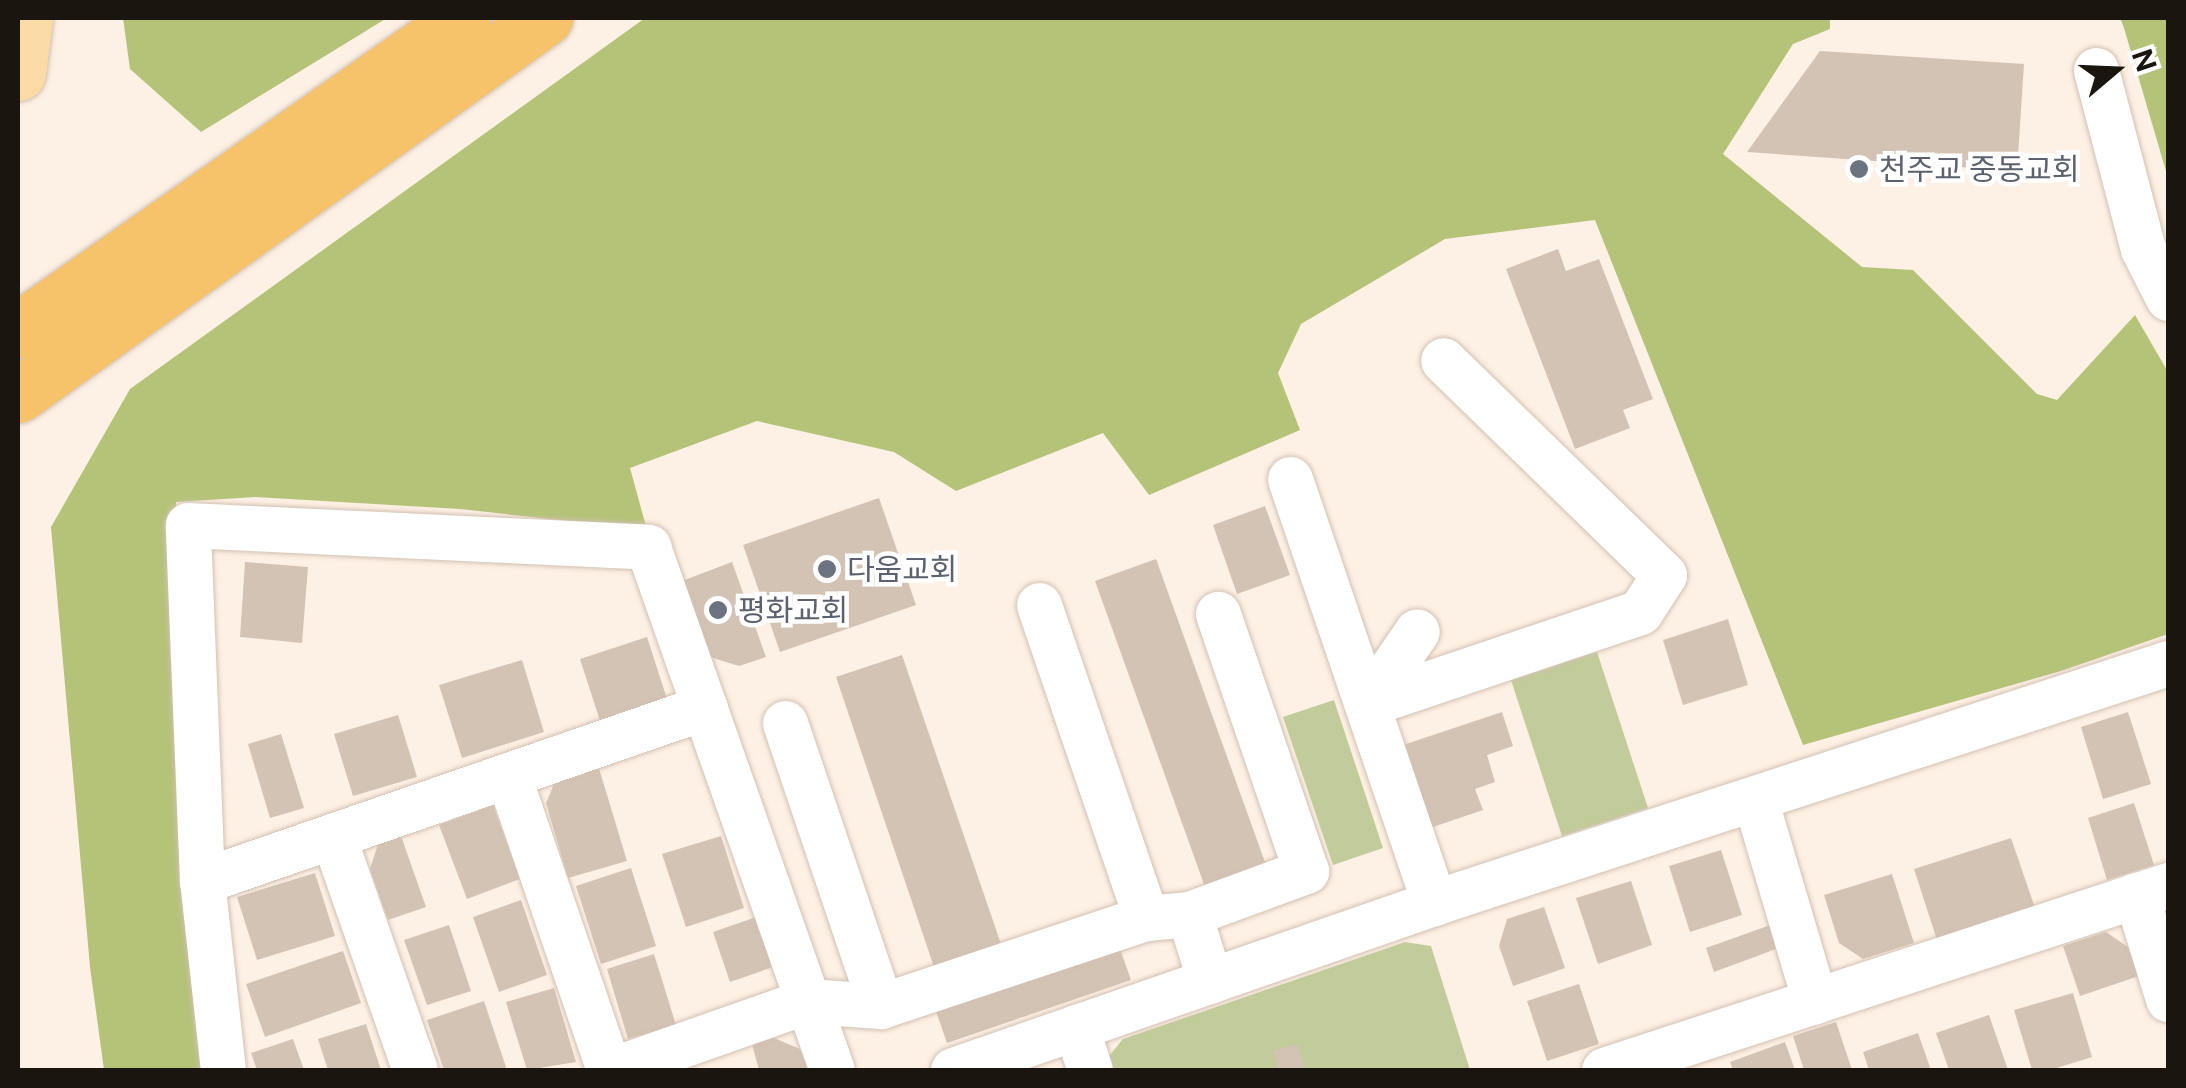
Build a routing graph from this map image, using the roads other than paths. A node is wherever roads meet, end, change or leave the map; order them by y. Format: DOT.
graph roads {
  1 [pos="25,18"];
  2 [pos="545,18"];
  3 [pos="450,27"];
  4 [pos="2096,70"];
  5 [pos="18,73"];
  6 [pos="2168,298"];
  7 [pos="18,330"];
  8 [pos="1442,360"];
  9 [pos="18,395"];
  10 [pos="1290,478"];
  11 [pos="1039,606"];
  12 [pos="1218,614"];
  13 [pos="1418,631"];
  14 [pos="2168,662"];
  15 [pos="1367,704"];
  16 [pos="705,707"];
  17 [pos="785,723"];
  18 [pos="508,775"];
  19 [pos="1755,798"];
  20 [pos="333,836"];
  21 [pos="202,881"];
  22 [pos="2152,890"];
  23 [pos="1434,903"];
  24 [pos="1167,916"];
  25 [pos="1210,981"];
  26 [pos="2168,999"];
  27 [pos="1815,1001"];
  28 [pos="807,1002"];
  29 [pos="882,1006"];
  30 [pos="1076,1027"];
  31 [pos="223,1070"];
  32 [pos="415,1070"];
  33 [pos="610,1070"];
  34 [pos="832,1070"];
  35 [pos="953,1070"];
  36 [pos="1090,1070"];
  37 [pos="1604,1070"];
  1 -- 5 [label="main road"];
  2 -- 9 [label="highway"];
  3 -- 7 [label="highway"];
  4 -- 6 [label="street"];
  8 -- 15 [label="street"];
  10 -- 15 [label="street"];
  11 -- 24 [label="street"];
  12 -- 24 [label="street"];
  13 -- 15 [label="street"];
  14 -- 19 [label="street"];
  15 -- 23 [label="street"];
  16 -- 18 [label="street"];
  16 -- 21 [label="street"];
  16 -- 28 [label="street"];
  17 -- 29 [label="street"];
  18 -- 20 [label="street"];
  18 -- 33 [label="street"];
  19 -- 23 [label="street"];
  19 -- 27 [label="street"];
  20 -- 21 [label="street"];
  20 -- 32 [label="street"];
  21 -- 31 [label="street"];
  22 -- 26 [label="street"];
  22 -- 27 [label="street"];
  23 -- 25 [label="street"];
  24 -- 25 [label="street"];
  24 -- 29 [label="street"];
  25 -- 30 [label="street"];
  27 -- 37 [label="street"];
  28 -- 29 [label="street"];
  28 -- 33 [label="street"];
  28 -- 34 [label="street"];
  30 -- 35 [label="street"];
  30 -- 36 [label="street"];
}
